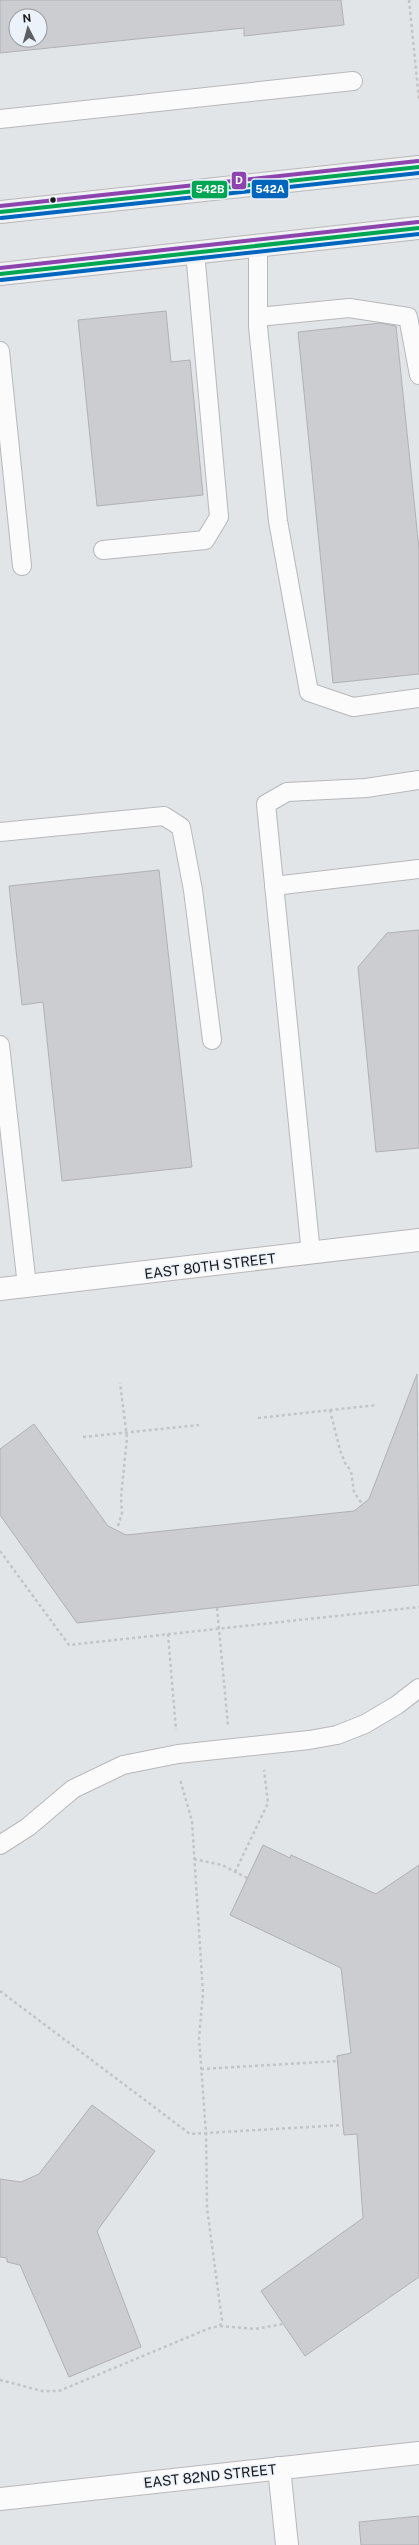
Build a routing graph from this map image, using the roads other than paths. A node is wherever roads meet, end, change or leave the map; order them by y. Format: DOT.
graph roads {
  1 [pos="353,81"];
  2 [pos="0,119"];
  3 [pos="419,167"];
  4 [pos="0,212"];
  5 [pos="419,228"];
  6 [pos="258,246"];
  7 [pos="195,252"];
  8 [pos="0,274"];
  9 [pos="258,317"];
  10 [pos="0,351"];
  11 [pos="419,375"];
  12 [pos="103,550"];
  13 [pos="22,566"];
  14 [pos="419,698"];
  15 [pos="419,780"];
  16 [pos="0,832"];
  17 [pos="419,869"];
  18 [pos="274,886"];
  19 [pos="212,1040"];
  20 [pos="0,1045"];
  21 [pos="419,1240"];
  22 [pos="311,1254"];
  23 [pos="27,1286"];
  24 [pos="0,1289"];
  25 [pos="419,1688"];
  26 [pos="0,1845"];
  27 [pos="419,2453"];
  28 [pos="279,2468"];
  29 [pos="0,2499"];
  30 [pos="287,2545"];
  1 -- 2 [label="lane"];
  3 -- 4 [label="main road"];
  5 -- 6 [label="main road"];
  6 -- 7 [label="main road"];
  6 -- 9 [label="lane"];
  7 -- 8 [label="main road"];
  7 -- 12 [label="lane"];
  9 -- 11 [label="lane"];
  9 -- 14 [label="lane"];
  10 -- 13 [label="lane"];
  15 -- 18 [label="lane"];
  16 -- 19 [label="lane"];
  17 -- 18 [label="lane"];
  18 -- 22 [label="lane"];
  20 -- 23 [label="lane"];
  21 -- 22 [label="street, EAST 80TH STREET"];
  22 -- 23 [label="street, EAST 80TH STREET"];
  23 -- 24 [label="street, EAST 80TH STREET"];
  25 -- 26 [label="lane"];
  27 -- 28 [label="street, EAST 82ND STREET"];
  28 -- 29 [label="street, EAST 82ND STREET"];
  28 -- 30 [label="street"];
}
